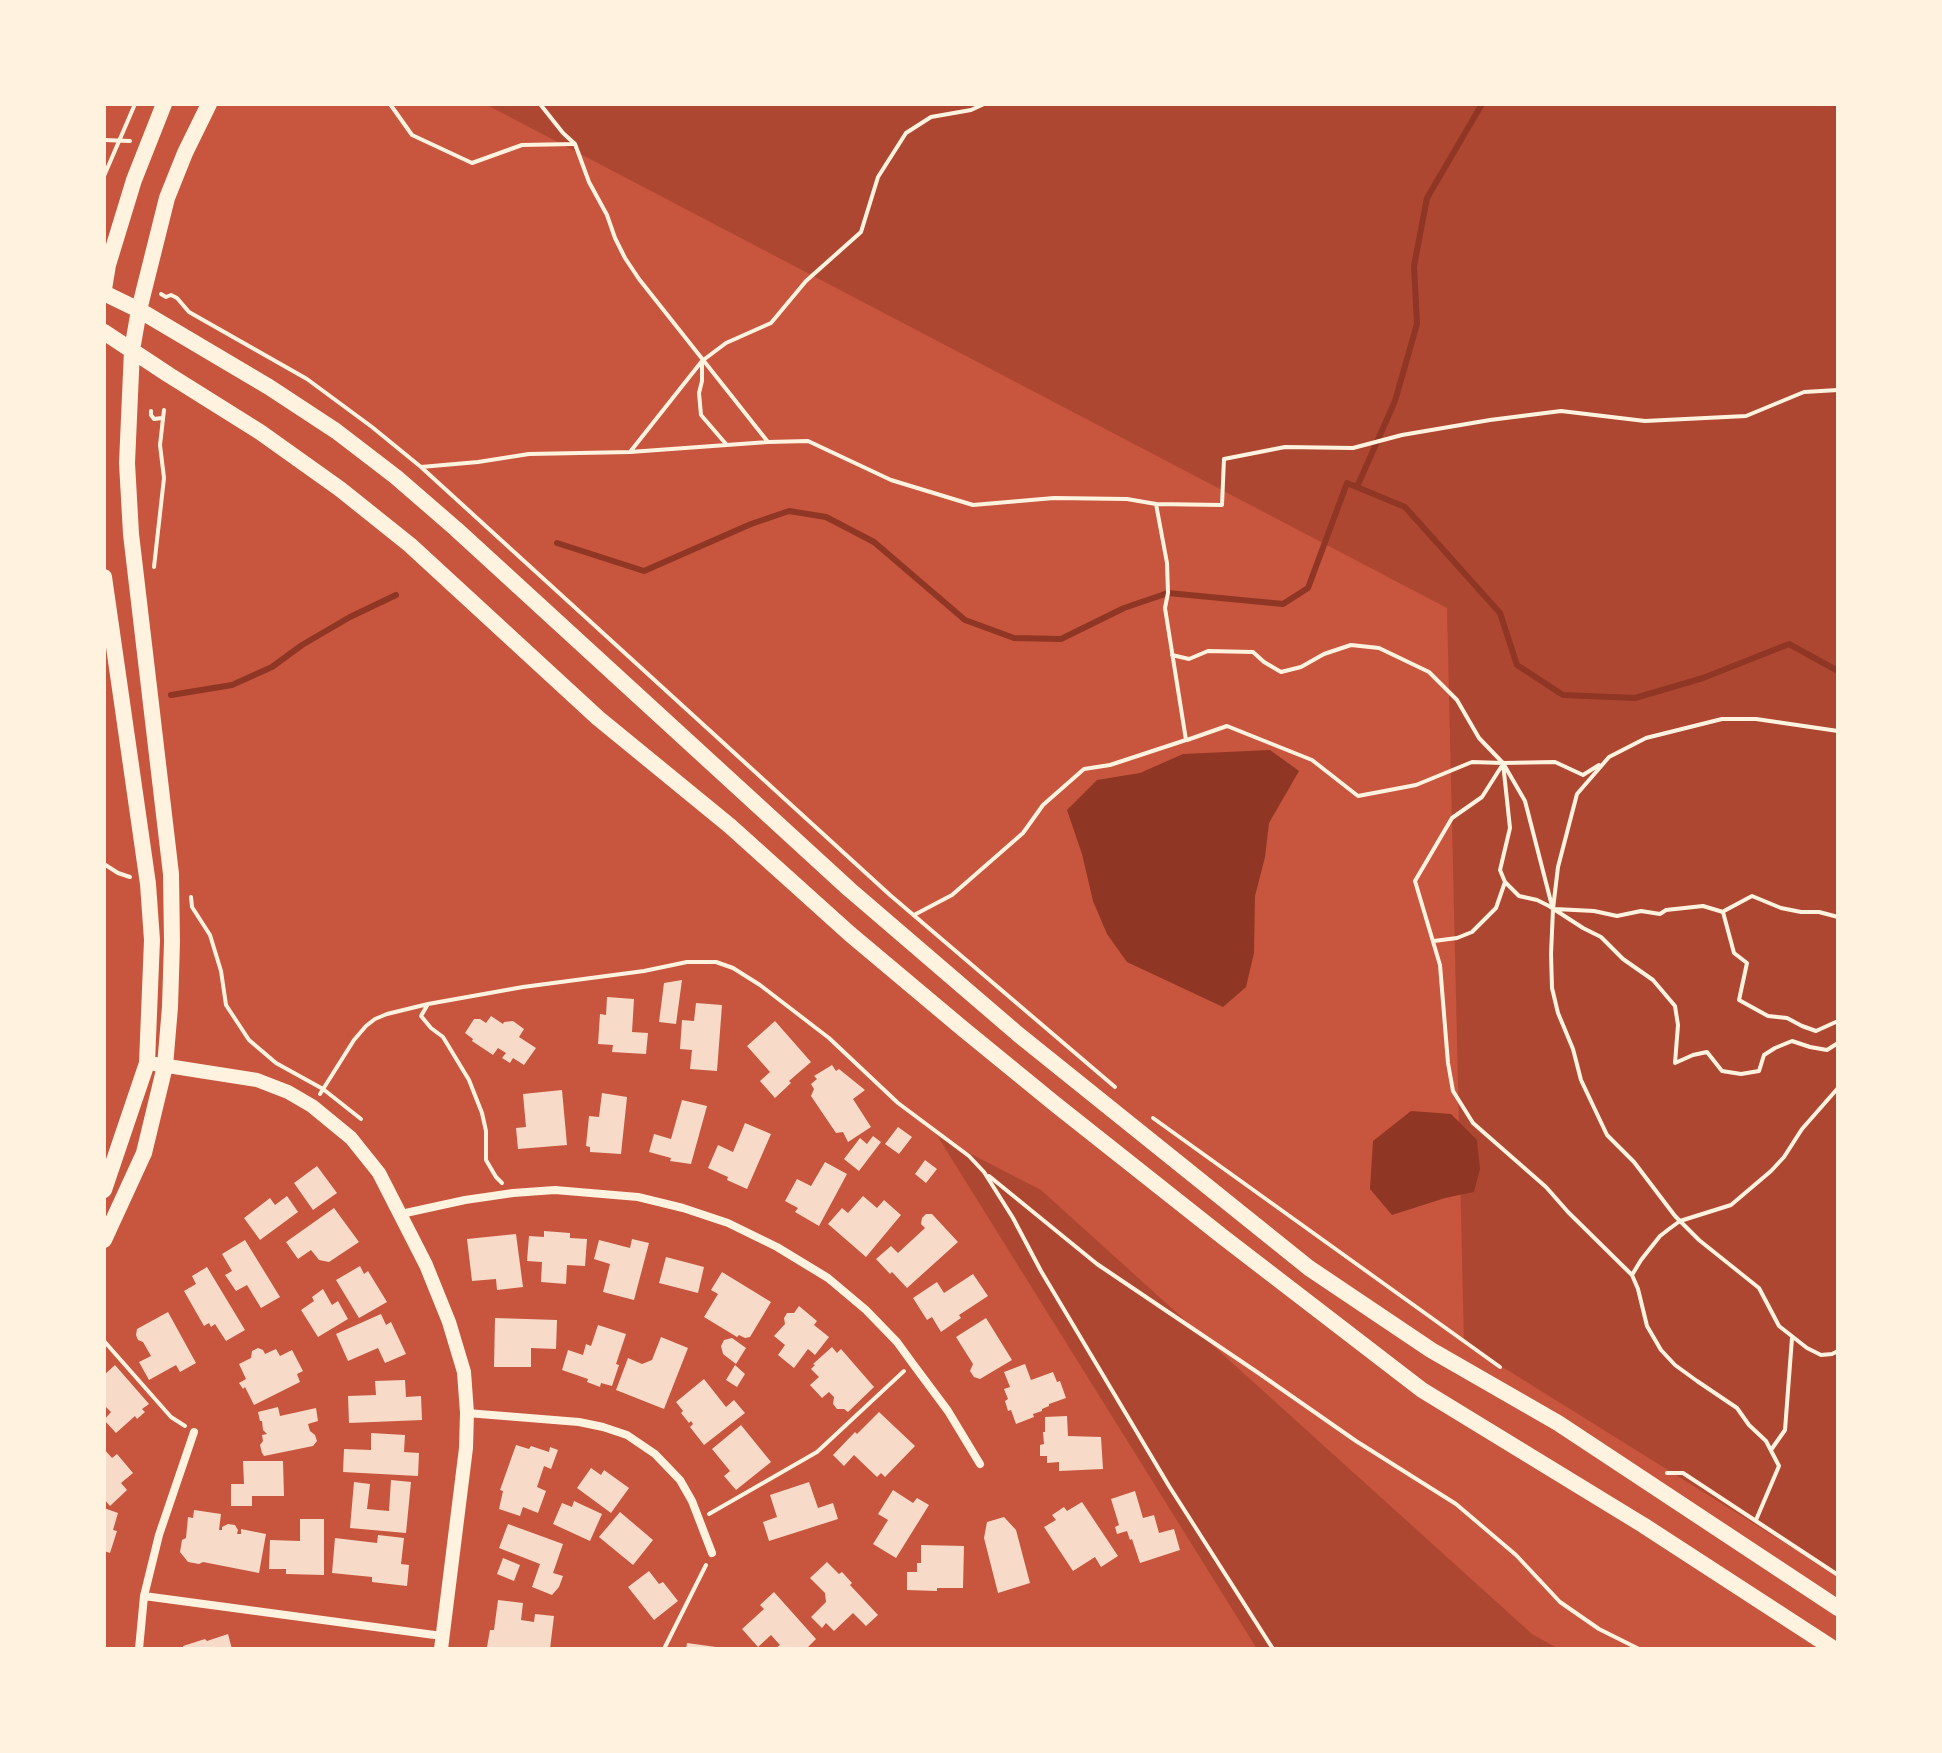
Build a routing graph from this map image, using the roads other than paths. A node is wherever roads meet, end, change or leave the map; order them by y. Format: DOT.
graph roads {
  1 [pos="164,104"];
  2 [pos="209,104"];
  3 [pos="104,291"];
  4 [pos="139,310"];
  5 [pos="104,332"];
  6 [pos="132,350"];
  7 [pos="104,577"];
  8 [pos="147,1063"];
  9 [pos="165,1066"];
  10 [pos="104,1190"];
  11 [pos="401,1214"];
  12 [pos="104,1240"];
  13 [pos="467,1413"];
  14 [pos="194,1432"];
  15 [pos="980,1464"];
  16 [pos="712,1553"];
  17 [pos="144,1596"];
  18 [pos="1838,1608"];
  19 [pos="442,1643"];
  20 [pos="139,1649"];
  21 [pos="1834,1649"];
  1 -- 3 [label="main road"];
  2 -- 4 [label="main road"];
  3 -- 4 [label="main road"];
  4 -- 6 [label="main road"];
  4 -- 18 [label="main road"];
  5 -- 6 [label="main road"];
  6 -- 9 [label="main road"];
  6 -- 21 [label="main road"];
  7 -- 8 [label="main road"];
  8 -- 9 [label="street"];
  8 -- 10 [label="main road"];
  9 -- 11 [label="street"];
  9 -- 12 [label="main road"];
  11 -- 13 [label="street"];
  11 -- 15 [label="street"];
  13 -- 16 [label="street"];
  13 -- 19 [label="street"];
  14 -- 17 [label="street"];
  17 -- 19 [label="street"];
  17 -- 20 [label="street"];
}
